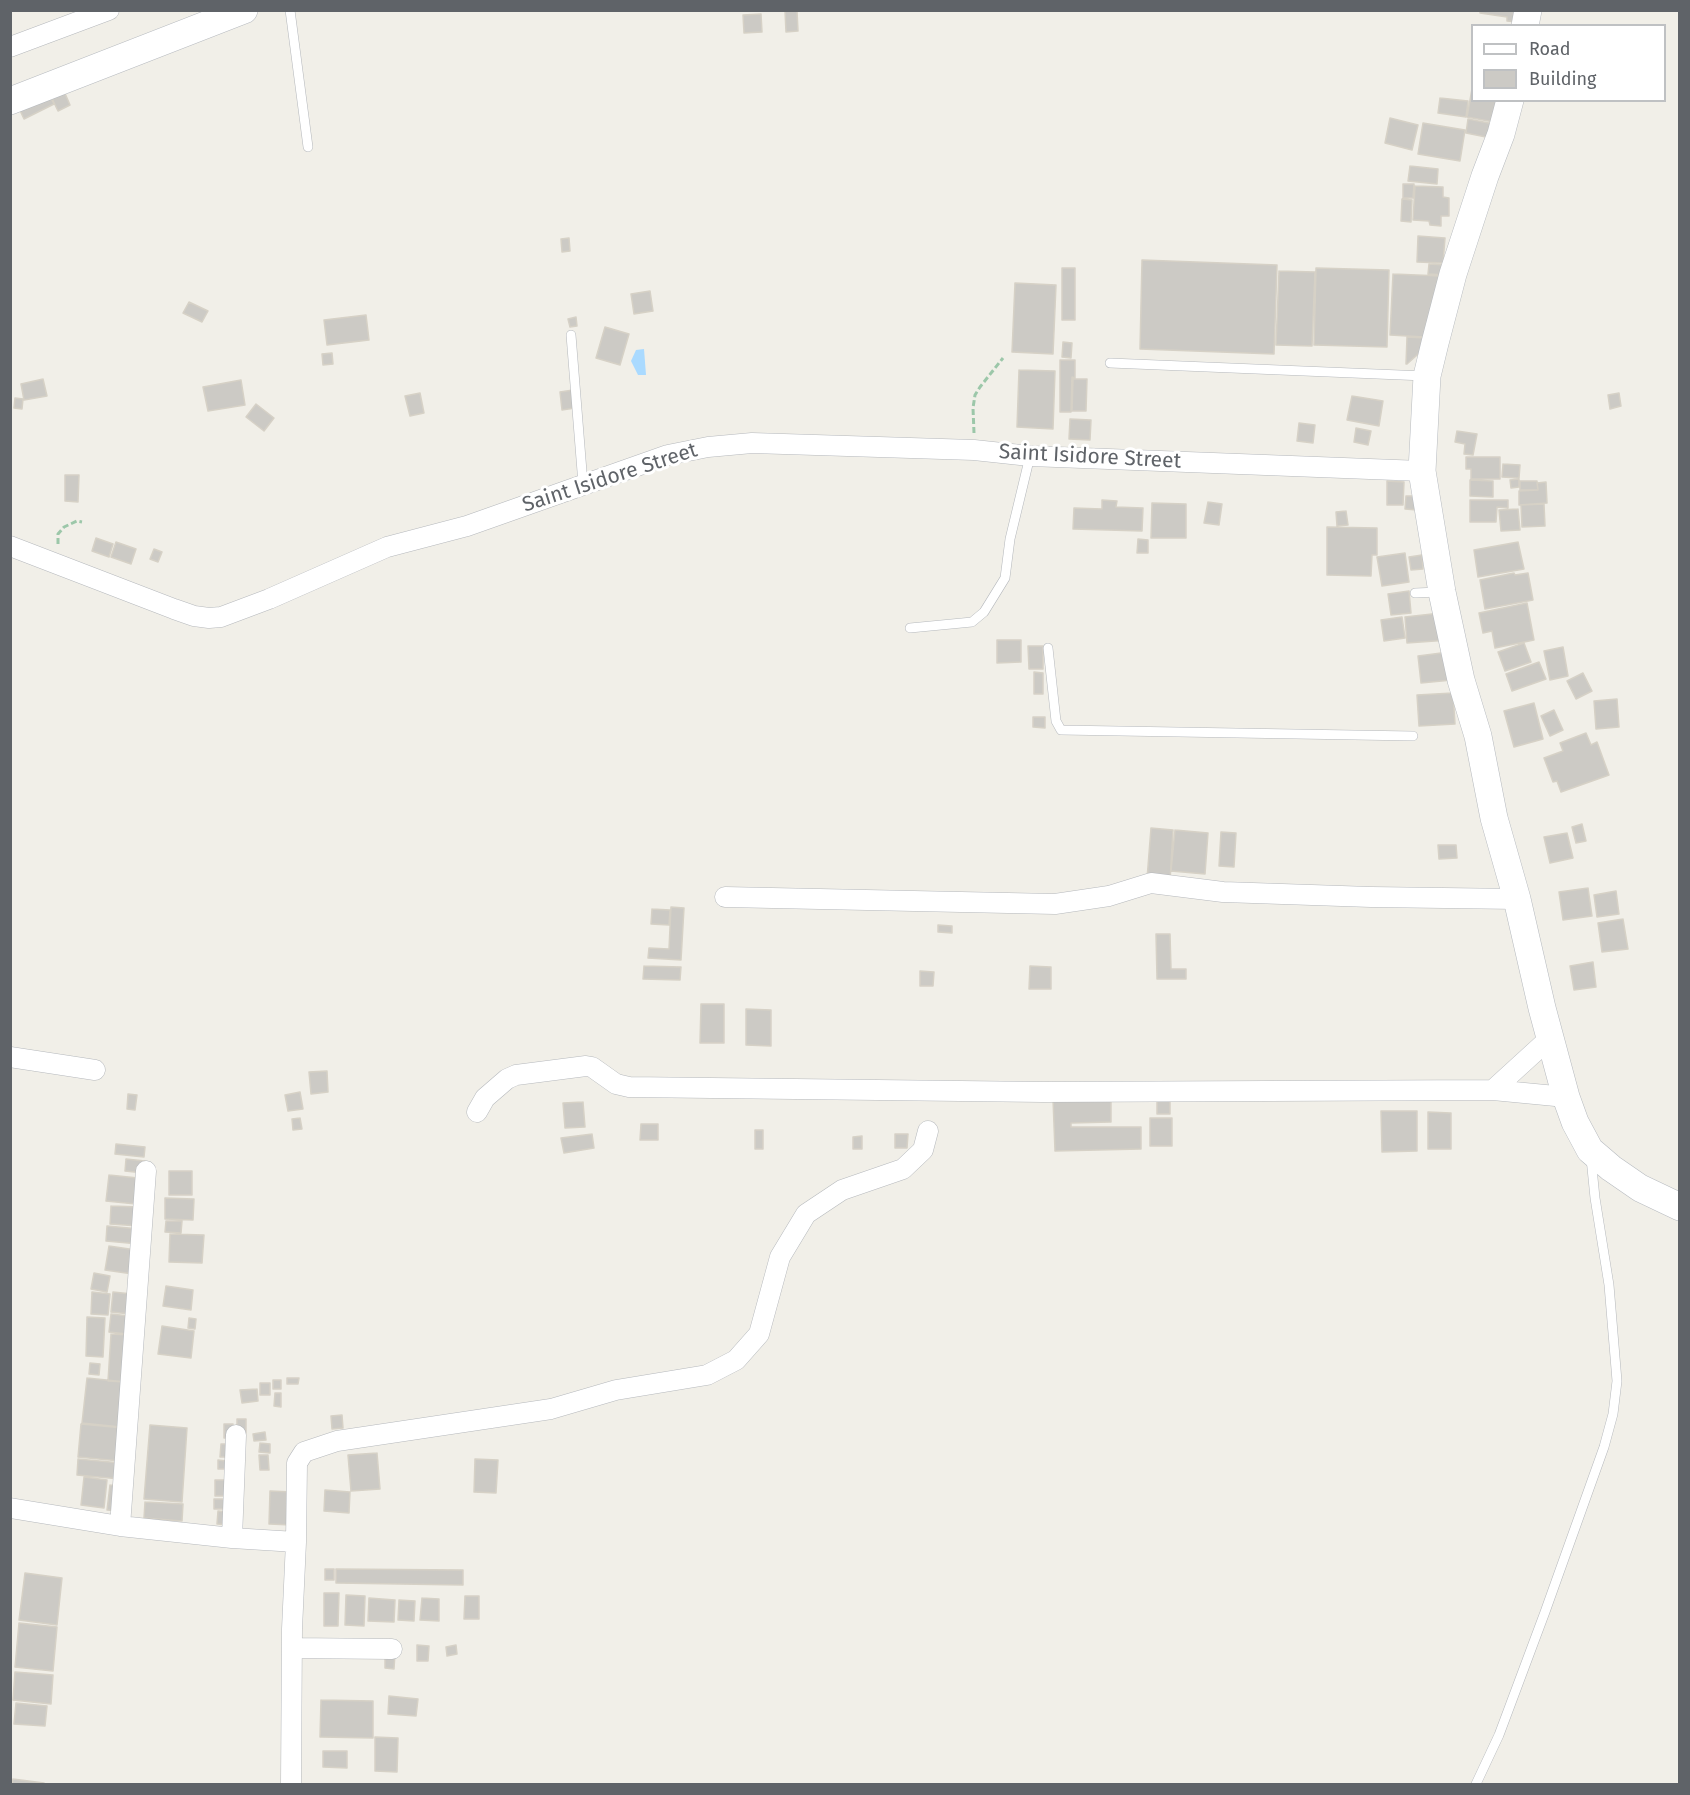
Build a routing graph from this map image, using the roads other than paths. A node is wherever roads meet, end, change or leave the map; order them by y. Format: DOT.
graph roads {
  1 [pos="109,10"];
  2 [pos="244,10"];
  3 [pos="290,10"];
  4 [pos="10,47"];
  5 [pos="10,101"];
  6 [pos="1509,102"];
  7 [pos="308,147"];
  8 [pos="571,335"];
  9 [pos="1110,363"];
  10 [pos="1427,376"];
  11 [pos="1030,456"];
  12 [pos="1422,471"];
  13 [pos="583,484"];
  14 [pos="10,546"];
  15 [pos="1442,592"];
  16 [pos="1415,593"];
  17 [pos="910,628"];
  18 [pos="1048,648"];
  19 [pos="1413,736"];
  20 [pos="725,897"];
  21 [pos="1517,899"];
  22 [pos="1550,1038"];
  23 [pos="10,1057"];
  24 [pos="95,1070"];
  25 [pos="1493,1090"];
  26 [pos="1566,1097"];
  27 [pos="477,1112"];
  28 [pos="928,1131"];
  29 [pos="1590,1150"];
  30 [pos="146,1171"];
  31 [pos="1680,1207"];
  32 [pos="236,1435"];
  33 [pos="10,1508"];
  34 [pos="120,1526"];
  35 [pos="232,1538"];
  36 [pos="296,1542"];
  37 [pos="292,1648"];
  38 [pos="392,1648"];
  39 [pos="291,1785"];
  40 [pos="1476,1785"];
  1 -- 4 [label="street"];
  2 -- 5 [label="street"];
  3 -- 7 [label="lane"];
  6 -- 10 [label="street"];
  8 -- 13 [label="lane"];
  9 -- 10 [label="lane"];
  10 -- 12 [label="street"];
  11 -- 12 [label="street, Saint Isidore Street"];
  11 -- 13 [label="street, Saint Isidore Street"];
  11 -- 17 [label="lane"];
  12 -- 15 [label="street"];
  13 -- 14 [label="street, Saint Isidore Street"];
  15 -- 16 [label="lane"];
  15 -- 21 [label="street"];
  18 -- 19 [label="lane"];
  20 -- 21 [label="street"];
  21 -- 22 [label="street"];
  22 -- 25 [label="street"];
  22 -- 26 [label="street"];
  23 -- 24 [label="street"];
  25 -- 26 [label="street"];
  25 -- 27 [label="street"];
  26 -- 29 [label="street"];
  28 -- 36 [label="street"];
  29 -- 31 [label="street"];
  29 -- 40 [label="lane"];
  30 -- 34 [label="street"];
  32 -- 35 [label="street"];
  33 -- 34 [label="street"];
  34 -- 35 [label="street"];
  35 -- 36 [label="street"];
  36 -- 37 [label="street"];
  37 -- 38 [label="street"];
  37 -- 39 [label="street"];
}
